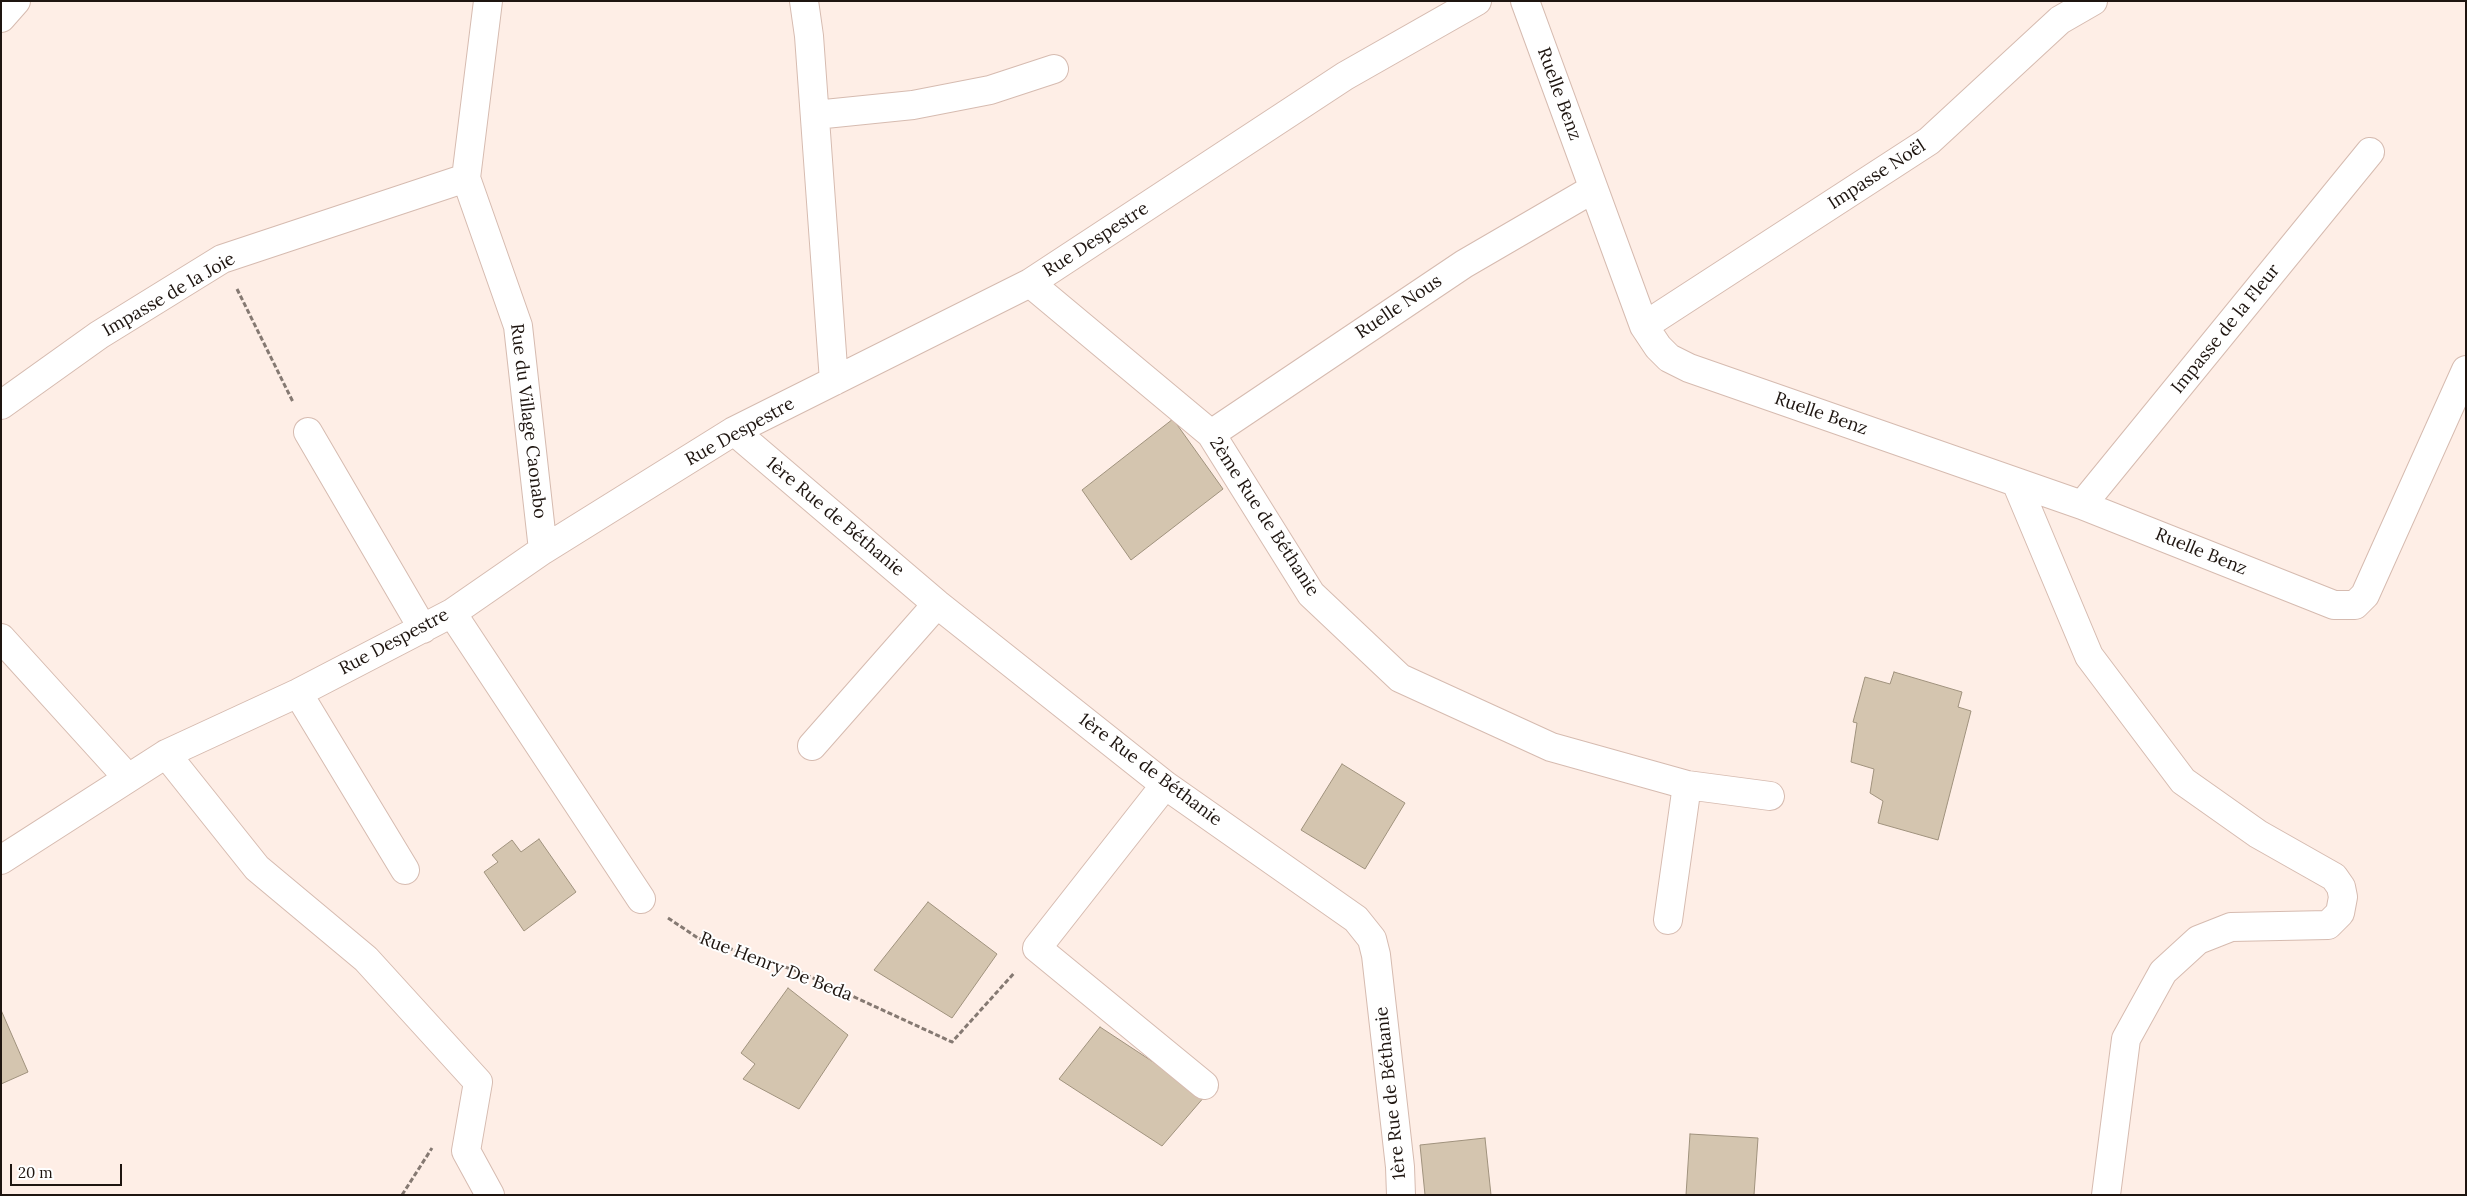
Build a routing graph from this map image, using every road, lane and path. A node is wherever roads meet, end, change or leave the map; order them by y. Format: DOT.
graph roads {
  1 [pos="16,1"];
  2 [pos="488,1"];
  3 [pos="804,1"];
  4 [pos="1477,1"];
  5 [pos="1526,1"];
  6 [pos="2093,1"];
  7 [pos="1,18"];
  8 [pos="1054,69"];
  9 [pos="815,115"];
  10 [pos="2370,152"];
  11 [pos="466,178"];
  12 [pos="1593,189"];
  13 [pos="222,259"];
  14 [pos="1030,283"];
  15 [pos="1644,326"];
  16 [pos="2461,380"];
  17 [pos="834,381"];
  18 [pos="1,405"];
  19 [pos="734,431"];
  20 [pos="308,432"];
  21 [pos="1211,434"];
  22 [pos="2016,482"];
  23 [pos="2082,505"];
  24 [pos="543,550"];
  25 [pos="937,604"];
  26 [pos="452,613"];
  27 [pos="423,628"];
  28 [pos="1,638"];
  29 [pos="298,693"];
  30 [pos="812,746"];
  31 [pos="166,754"];
  32 [pos="128,778"];
  33 [pos="1165,785"];
  34 [pos="1687,785"];
  35 [pos="1770,796"];
  36 [pos="1,860"];
  37 [pos="405,870"];
  38 [pos="641,899"];
  39 [pos="1668,920"];
  40 [pos="1037,948"];
  41 [pos="1204,1084"];
  42 [pos="490,1195"];
  43 [pos="1401,1195"];
  44 [pos="2106,1195"];
  1 -- 7 [label="street"];
  2 -- 11 [label="street, Rue du Village Caonabo"];
  3 -- 9 [label="street"];
  4 -- 14 [label="street, Rue Despestre"];
  5 -- 12 [label="street, Ruelle Benz"];
  6 -- 15 [label="street, Impasse Noël"];
  8 -- 9 [label="street"];
  9 -- 17 [label="street"];
  10 -- 23 [label="street, Impasse de la Fleur"];
  11 -- 13 [label="street, Impasse de la Joie"];
  11 -- 24 [label="street, Rue du Village Caonabo"];
  12 -- 15 [label="street, Ruelle Benz"];
  12 -- 21 [label="street, Ruelle Nous"];
  13 -- 18 [label="street, Impasse de la Joie"];
  13 -- 20 [label="path"];
  14 -- 17 [label="street, Rue Despestre"];
  14 -- 21 [label="street, 2ème Rue de Béthanie"];
  15 -- 22 [label="street, Ruelle Benz"];
  16 -- 23 [label="street, Ruelle Benz"];
  17 -- 19 [label="street, Rue Despestre"];
  19 -- 24 [label="street, Rue Despestre"];
  19 -- 25 [label="street, 1ère Rue de Béthanie"];
  20 -- 27 [label="street"];
  21 -- 34 [label="street, 2ème Rue de Béthanie"];
  22 -- 23 [label="street, Ruelle Benz"];
  22 -- 44 [label="street"];
  24 -- 26 [label="street, Rue Despestre"];
  25 -- 30 [label="street"];
  25 -- 33 [label="street, 1ère Rue de Béthanie"];
  26 -- 27 [label="street, Rue Despestre"];
  26 -- 38 [label="street"];
  27 -- 29 [label="street, Rue Despestre"];
  28 -- 32 [label="street"];
  29 -- 31 [label="street, Rue Despestre"];
  29 -- 37 [label="street"];
  31 -- 32 [label="street, Rue Despestre"];
  31 -- 42 [label="street"];
  32 -- 36 [label="street, Rue Despestre"];
  33 -- 40 [label="street"];
  33 -- 43 [label="street, 1ère Rue de Béthanie"];
  34 -- 35 [label="street, 2ème Rue de Béthanie"];
  34 -- 39 [label="street"];
  38 -- 40 [label="path, Rue Henry De Beda"];
  40 -- 41 [label="street"];
}
